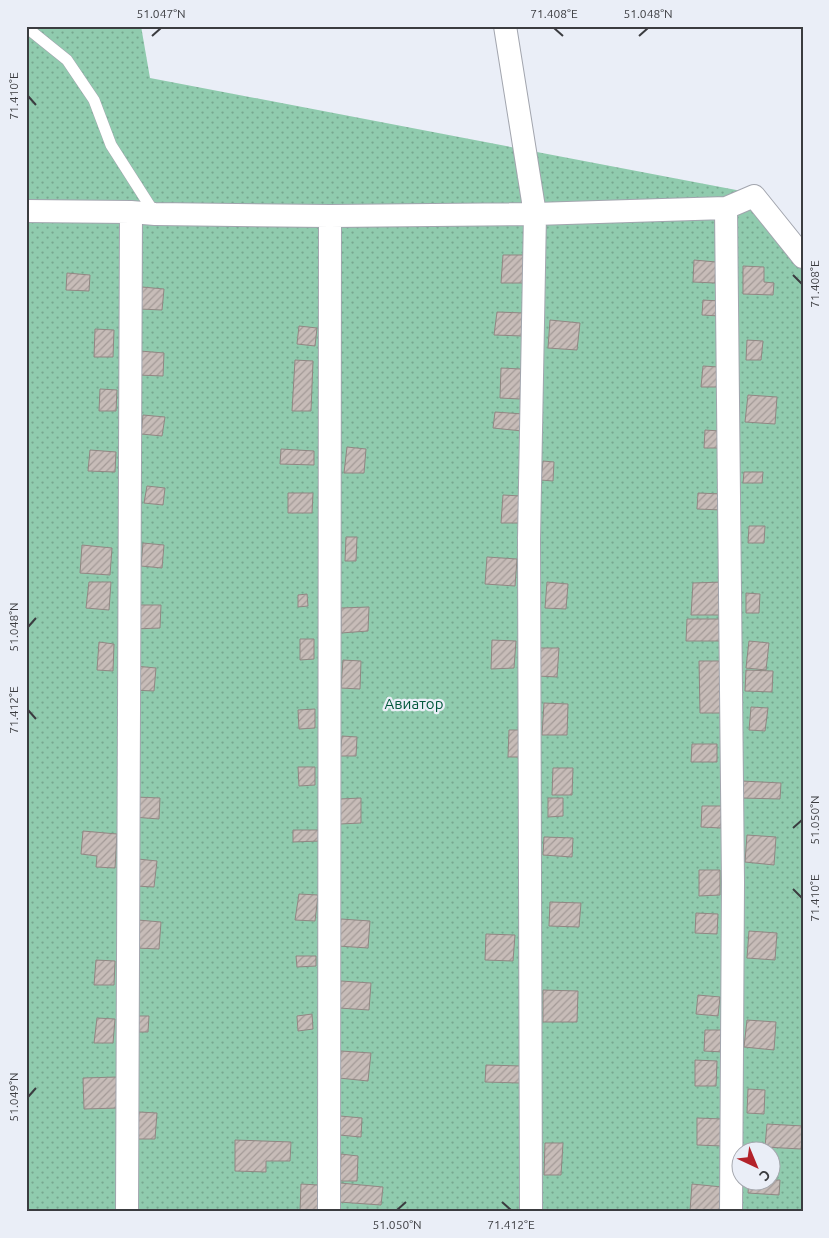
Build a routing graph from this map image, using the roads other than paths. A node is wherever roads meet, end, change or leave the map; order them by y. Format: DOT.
graph roads {
  1 [pos="505,26"];
  2 [pos="26,27"];
  3 [pos="726,208"];
  4 [pos="26,211"];
  5 [pos="131,212"];
  6 [pos="155,214"];
  7 [pos="535,214"];
  8 [pos="330,216"];
  9 [pos="803,257"];
  10 [pos="127,1212"];
  11 [pos="329,1212"];
  12 [pos="532,1212"];
  13 [pos="732,1212"];
  1 -- 7 [label="street"];
  2 -- 6 [label="lane"];
  3 -- 7 [label="street"];
  3 -- 9 [label="street"];
  3 -- 13 [label="street"];
  4 -- 5 [label="street"];
  5 -- 6 [label="street"];
  5 -- 10 [label="street"];
  6 -- 8 [label="street"];
  7 -- 8 [label="street"];
  7 -- 12 [label="street"];
  8 -- 11 [label="street"];
}
